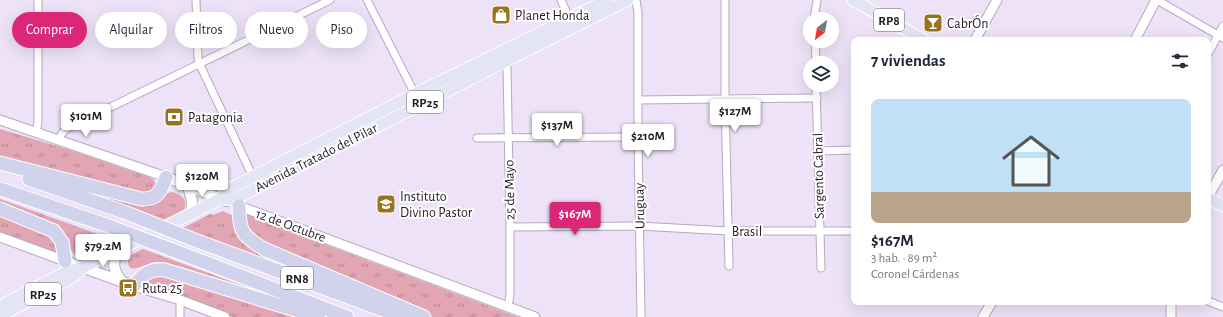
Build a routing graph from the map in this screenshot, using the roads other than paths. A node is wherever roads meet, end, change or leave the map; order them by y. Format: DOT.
graph roads {
  1 [pos="38,0"];
  2 [pos="196,0"];
  3 [pos="330,0"];
  4 [pos="367,0"];
  5 [pos="561,0"];
  6 [pos="607,0"];
  7 [pos="628,0"];
  8 [pos="636,0"];
  9 [pos="725,0"];
  10 [pos="817,0"];
  11 [pos="853,0"];
  12 [pos="997,0"];
  13 [pos="1157,0"];
  14 [pos="815,12"];
  15 [pos="572,23"];
  16 [pos="1223,26"];
  17 [pos="919,37"];
  18 [pos="977,37"];
  19 [pos="1137,37"];
  20 [pos="1221,37"];
  21 [pos="1211,50"];
  22 [pos="504,56"];
  23 [pos="199,63"];
  24 [pos="817,92"];
  25 [pos="817,98"];
  26 [pos="418,99"];
  27 [pos="638,100"];
  28 [pos="725,100"];
  29 [pos="0,120"];
  30 [pos="36,133"];
  31 [pos="638,137"];
  32 [pos="477,138"];
  33 [pos="508,138"];
  34 [pos="58,140"];
  35 [pos="851,150"];
  36 [pos="817,151"];
  37 [pos="0,163"];
  38 [pos="0,168"];
  39 [pos="1223,170"];
  40 [pos="166,177"];
  41 [pos="253,177"];
  42 [pos="188,186"];
  43 [pos="0,189"];
  44 [pos="1211,192"];
  45 [pos="220,198"];
  46 [pos="1211,200"];
  47 [pos="239,206"];
  48 [pos="1223,206"];
  49 [pos="0,209"];
  50 [pos="191,213"];
  51 [pos="639,226"];
  52 [pos="510,227"];
  53 [pos="728,231"];
  54 [pos="820,231"];
  55 [pos="851,231"];
  56 [pos="0,237"];
  57 [pos="118,250"];
  58 [pos="65,261"];
  59 [pos="729,266"];
  60 [pos="84,268"];
  61 [pos="821,268"];
  62 [pos="128,284"];
  63 [pos="180,300"];
  64 [pos="1211,302"];
  65 [pos="990,305"];
  66 [pos="1171,305"];
  67 [pos="0,306"];
  68 [pos="508,306"];
  69 [pos="1223,307"];
  70 [pos="0,316"];
  71 [pos="180,317"];
  72 [pos="226,317"];
  73 [pos="318,317"];
  74 [pos="347,317"];
  75 [pos="402,317"];
  76 [pos="424,317"];
  77 [pos="535,317"];
  78 [pos="641,317"];
  79 [pos="983,317"];
  80 [pos="1172,317"];
  1 -- 30 [label="street"];
  2 -- 23 [label="street"];
  3 -- 23 [label="street"];
  4 -- 26 [label="street"];
  5 -- 15 [label="street"];
  6 -- 15 [label="main road, Avenida Tratado del Pilar / RP25"];
  7 -- 15 [label="main road, Avenida Tratado del Pilar / RP25"];
  8 -- 27 [label="street, Uruguay"];
  9 -- 28 [label="street"];
  10 -- 14 [label="street"];
  11 -- 17 [label="main road, RP8"];
  12 -- 18 [label="street"];
  13 -- 19 [label="street"];
  13 -- 20 [label="street"];
  15 -- 22 [label="main road, Avenida Tratado del Pilar / RP25"];
  16 -- 20 [label="street"];
  20 -- 21 [label="street"];
  22 -- 26 [label="main road, Avenida Tratado del Pilar / RP25"];
  22 -- 33 [label="street, 25 de Mayo"];
  23 -- 34 [label="street"];
  23 -- 41 [label="street"];
  24 -- 25 [label="street, Sargento Cabral"];
  25 -- 28 [label="street"];
  25 -- 36 [label="street, Sargento Cabral"];
  26 -- 41 [label="main road, Avenida Tratado del Pilar / RP25"];
  26 -- 45 [label="main road, Avenida Tratado del Pilar / RP25"];
  27 -- 28 [label="street"];
  27 -- 31 [label="street, Uruguay"];
  28 -- 53 [label="street"];
  29 -- 30 [label="street, 12 de Octubre"];
  30 -- 34 [label="street, 12 de Octubre"];
  31 -- 33 [label="street"];
  31 -- 51 [label="street, Uruguay"];
  32 -- 33 [label="street"];
  33 -- 52 [label="street, 25 de Mayo"];
  34 -- 40 [label="street, 12 de Octubre"];
  35 -- 36 [label="street"];
  36 -- 54 [label="street, Sargento Cabral"];
  37 -- 40 [label="highway"];
  38 -- 75 [label="highway, RN8, bridge"];
  39 -- 44 [label="street"];
  40 -- 42 [label="main road, 12 de Octubre"];
  41 -- 45 [label="main road, Avenida Tratado del Pilar / RP25"];
  42 -- 45 [label="main road, 12 de Octubre"];
  42 -- 50 [label="main road"];
  43 -- 74 [label="highway, RN8, bridge"];
  45 -- 47 [label="main road, 12 de Octubre"];
  45 -- 50 [label="main road, RP25"];
  46 -- 48 [label="main road"];
  47 -- 68 [label="street, 12 de Octubre"];
  47 -- 76 [label="highway"];
  49 -- 58 [label="highway"];
  50 -- 57 [label="main road, RP25"];
  51 -- 52 [label="street, Brasil"];
  51 -- 53 [label="street, Brasil"];
  51 -- 78 [label="street, Uruguay"];
  52 -- 68 [label="street, 25 de Mayo"];
  53 -- 54 [label="street, Brasil"];
  53 -- 59 [label="street"];
  54 -- 55 [label="street, Brasil"];
  54 -- 61 [label="street, Sargento Cabral"];
  56 -- 58 [label="street"];
  57 -- 60 [label="main road, RP25"];
  57 -- 62 [label="main road"];
  58 -- 60 [label="main road"];
  60 -- 62 [label="main road"];
  60 -- 67 [label="main road, RP25"];
  60 -- 70 [label="main road, RP25"];
  62 -- 63 [label="street"];
  62 -- 73 [label="highway"];
  63 -- 71 [label="street"];
  63 -- 72 [label="street"];
  64 -- 69 [label="street"];
  65 -- 79 [label="street"];
  66 -- 80 [label="street"];
  68 -- 77 [label="street, 12 de Octubre"];
}
